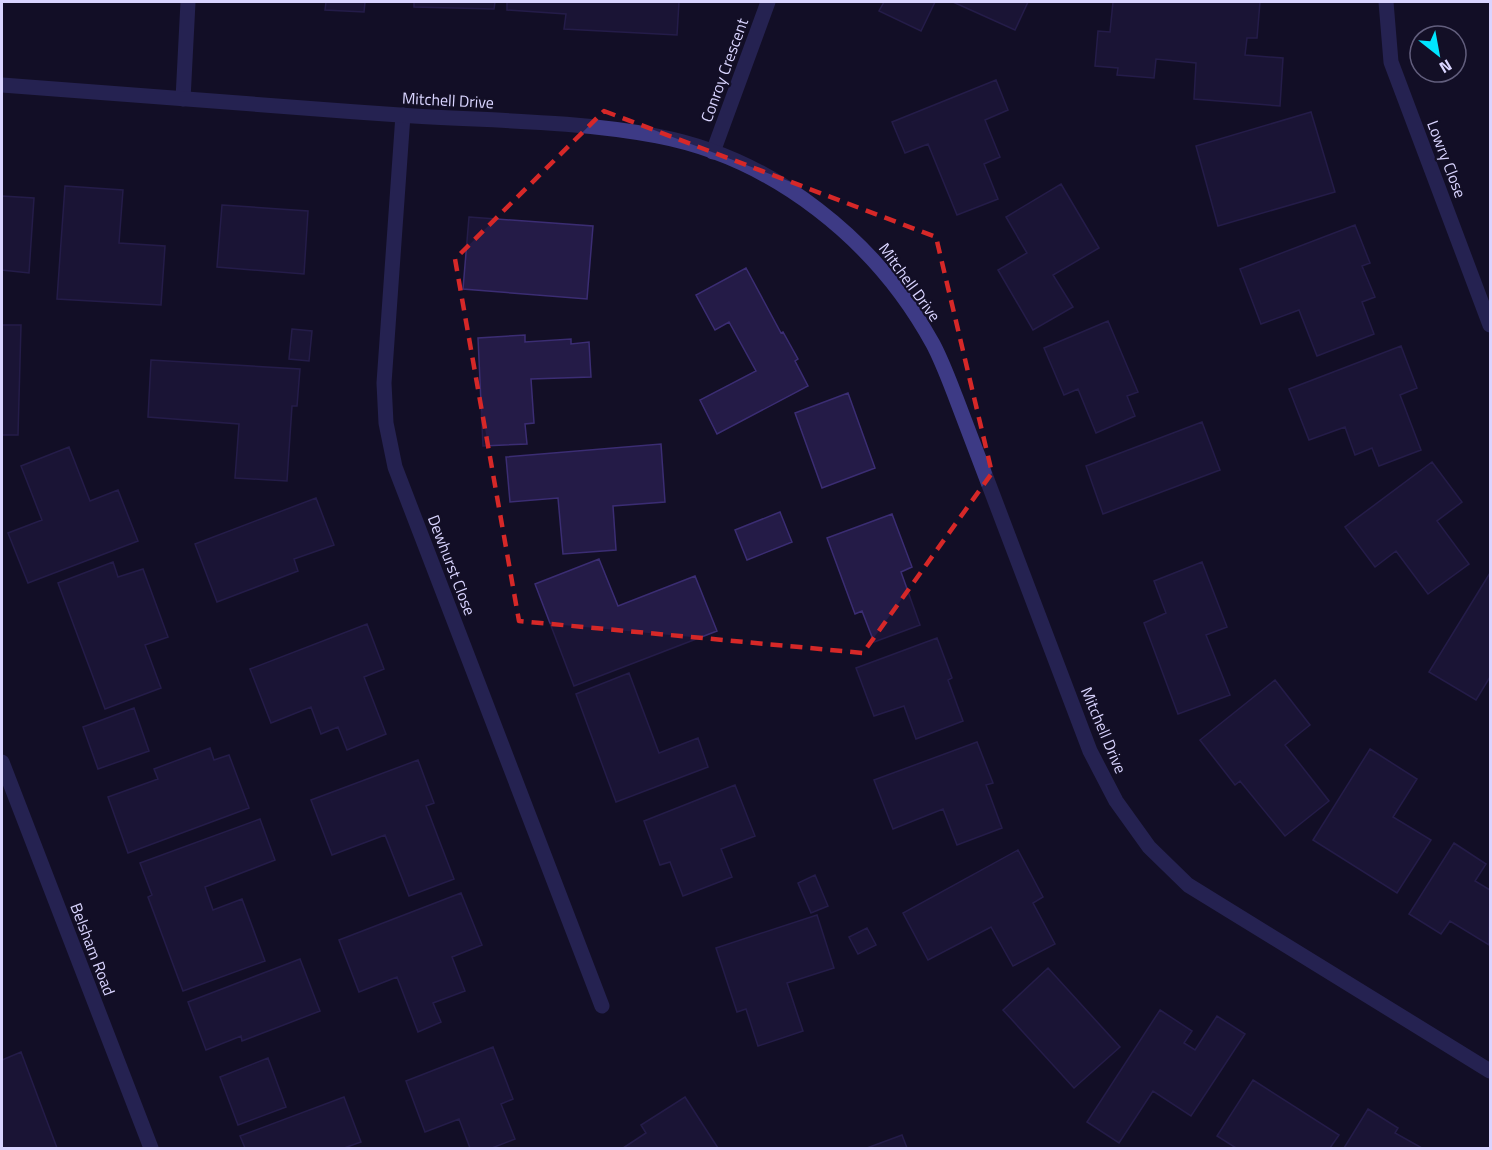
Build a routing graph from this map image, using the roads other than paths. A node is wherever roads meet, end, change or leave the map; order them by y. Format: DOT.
graph roads {
  1 [pos="188,2"];
  2 [pos="768,2"];
  3 [pos="1386,2"];
  4 [pos="2,85"];
  5 [pos="183,99"];
  6 [pos="403,115"];
  7 [pos="713,152"];
  8 [pos="1491,325"];
  9 [pos="2,762"];
  10 [pos="602,1006"];
  11 [pos="1491,1071"];
  12 [pos="151,1149"];
  1 -- 5 [label="street"];
  2 -- 7 [label="street, Conroy Crescent"];
  3 -- 8 [label="street, Lowry Close"];
  4 -- 5 [label="street, Mitchell Drive"];
  5 -- 6 [label="street, Mitchell Drive"];
  6 -- 7 [label="street, Mitchell Drive"];
  6 -- 10 [label="street, Dewhurst Close"];
  7 -- 11 [label="street, Mitchell Drive"];
  9 -- 12 [label="street, Belsham Road"];
}
